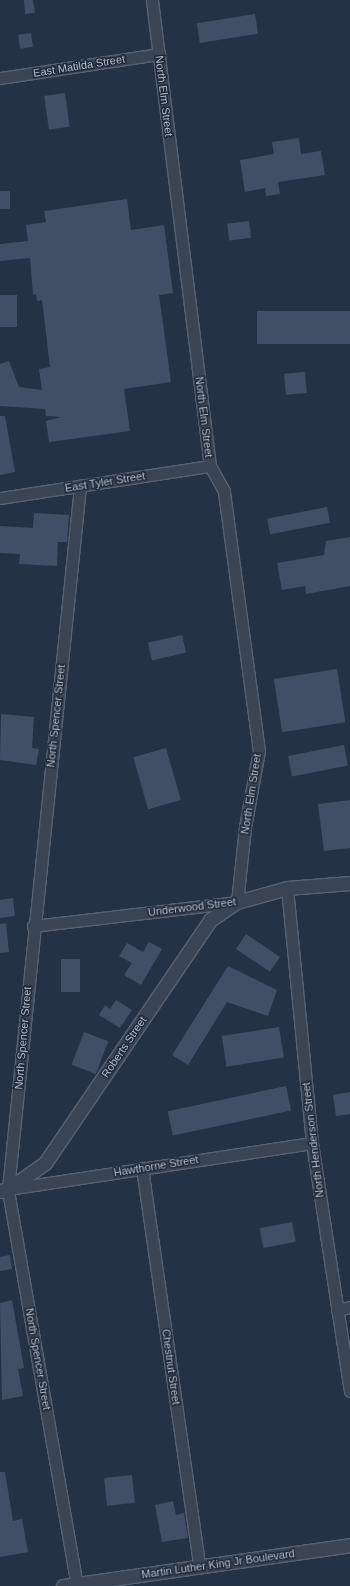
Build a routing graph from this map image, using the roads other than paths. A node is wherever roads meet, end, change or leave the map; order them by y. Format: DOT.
graph roads {
  1 [pos="152,0"];
  2 [pos="159,54"];
  3 [pos="0,78"];
  4 [pos="210,466"];
  5 [pos="80,486"];
  6 [pos="0,498"];
  7 [pos="350,883"];
  8 [pos="288,888"];
  9 [pos="237,902"];
  10 [pos="33,926"];
  11 [pos="312,1144"];
  12 [pos="142,1168"];
  13 [pos="4,1190"];
  14 [pos="350,1307"];
  15 [pos="337,1310"];
  16 [pos="350,1391"];
  17 [pos="350,1545"];
  18 [pos="199,1566"];
  19 [pos="77,1585"];
  20 [pos="63,1586"];
  1 -- 2 [label="street, North Elm Street"];
  2 -- 3 [label="street, East Matilda Street"];
  2 -- 4 [label="street, North Elm Street"];
  4 -- 5 [label="street, East Tyler Street"];
  4 -- 9 [label="street, North Elm Street"];
  5 -- 6 [label="street, East Tyler Street"];
  5 -- 10 [label="street, North Spencer Street"];
  7 -- 8 [label="street, Underwood Street"];
  8 -- 9 [label="street, Underwood Street"];
  8 -- 11 [label="street, North Henderson Street"];
  9 -- 10 [label="street, Underwood Street"];
  9 -- 13 [label="street, Roberts Street"];
  10 -- 13 [label="street, North Spencer Street"];
  11 -- 12 [label="street, Hawthorne Street"];
  11 -- 15 [label="street, North Henderson Street"];
  12 -- 13 [label="street, Hawthorne Street"];
  12 -- 18 [label="street, Chestnut Street"];
  13 -- 19 [label="street, North Spencer Street"];
  14 -- 15 [label="street"];
  15 -- 16 [label="street, North Henderson Street"];
  17 -- 18 [label="street, Martin Luther King Jr Boulevard"];
  18 -- 19 [label="street, Martin Luther King Jr Boulevard"];
  19 -- 20 [label="street, Martin Luther King Jr Boulevard"];
}
